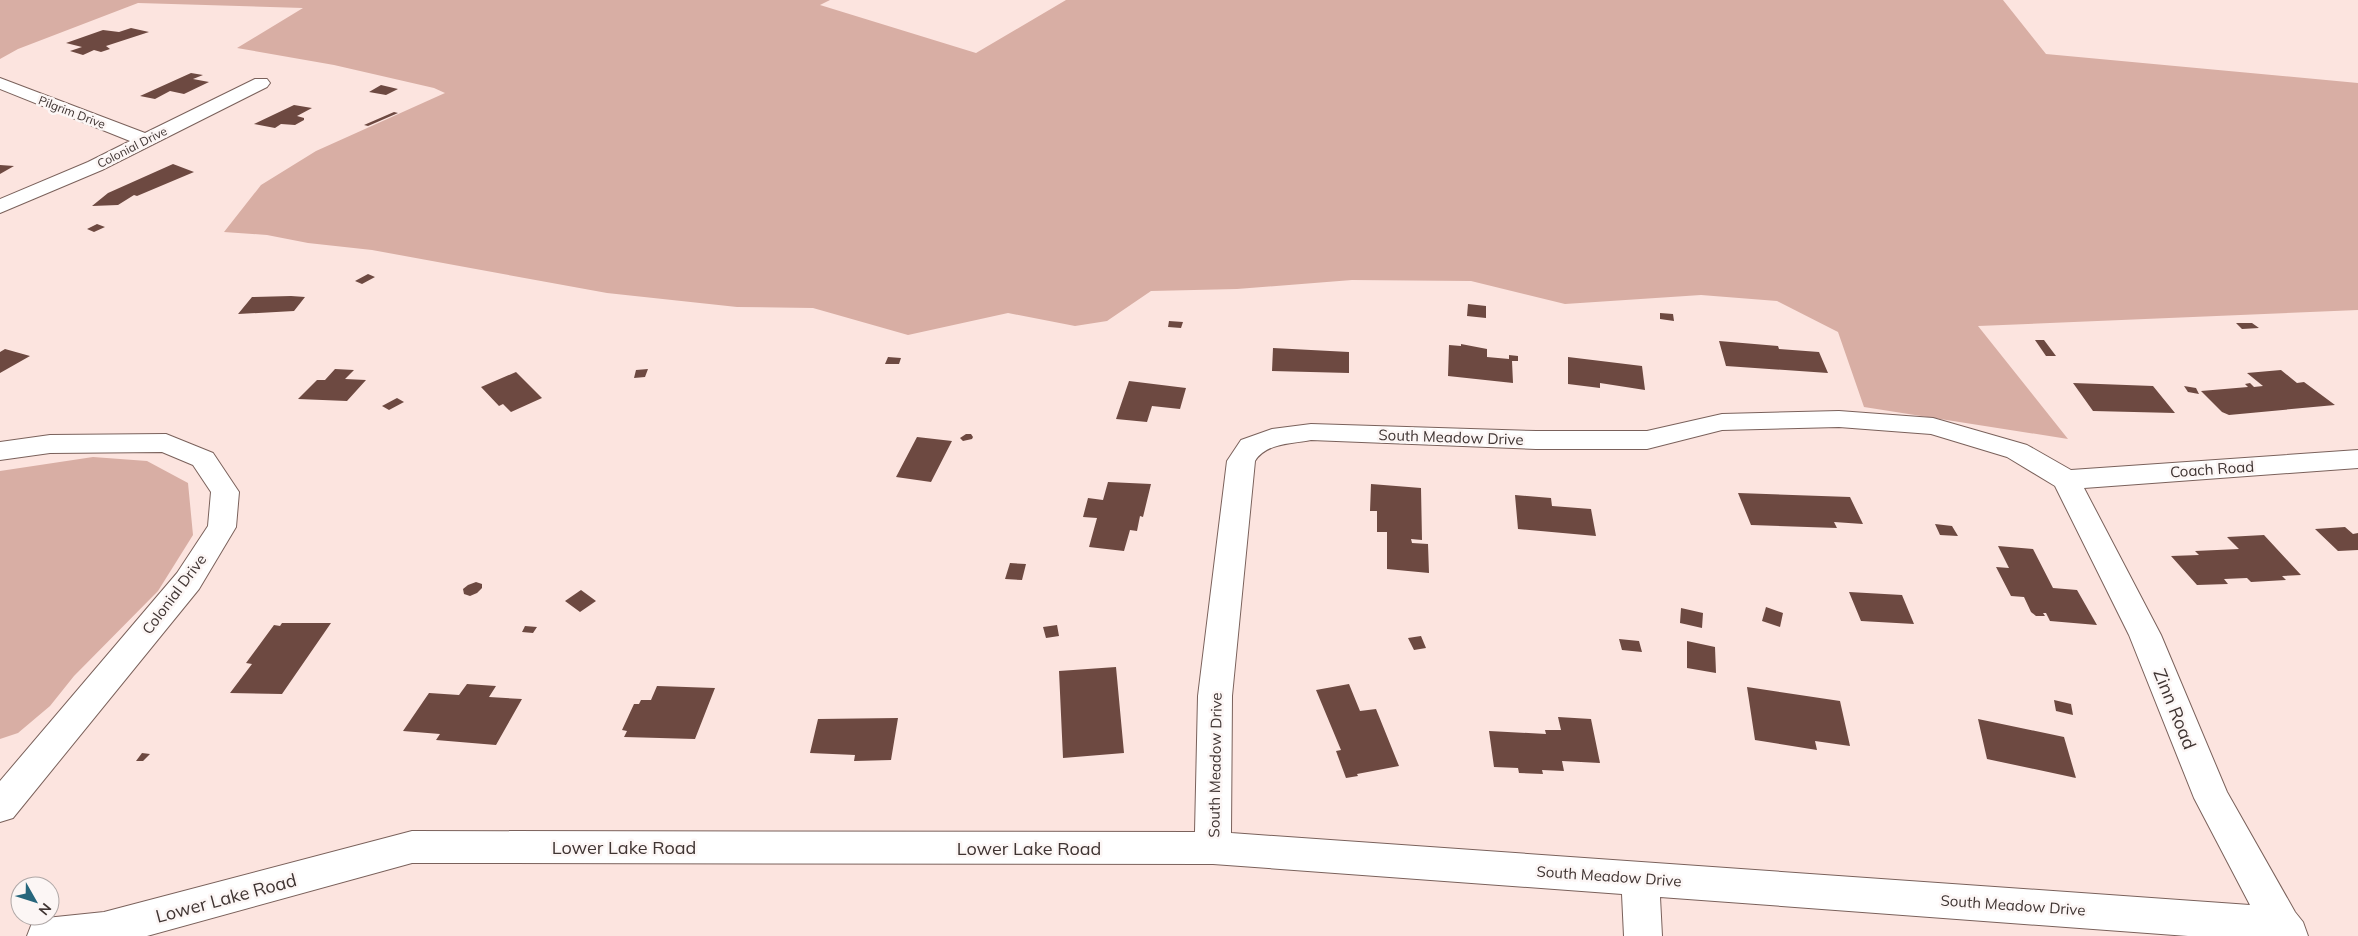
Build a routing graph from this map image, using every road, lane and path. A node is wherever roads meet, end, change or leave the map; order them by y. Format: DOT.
graph roads {
  1 [pos="0,83"];
  2 [pos="261,83"];
  3 [pos="145,140"];
  4 [pos="0,207"];
  5 [pos="0,451"];
  6 [pos="2358,459"];
  7 [pos="2066,480"];
  8 [pos="0,807"];
  9 [pos="1213,848"];
  10 [pos="1640,878"];
  11 [pos="2285,931"];
  12 [pos="46,936"];
  13 [pos="1643,936"];
  1 -- 3 [label="street, Pilgrim Drive"];
  2 -- 3 [label="street, Colonial Drive"];
  3 -- 4 [label="street, Colonial Drive"];
  5 -- 8 [label="street, Colonial Drive"];
  6 -- 7 [label="street, Coach Road"];
  7 -- 9 [label="street, South Meadow Drive"];
  7 -- 11 [label="street, Zinn Road"];
  9 -- 10 [label="street, South Meadow Drive"];
  9 -- 12 [label="street, Lower Lake Road"];
  10 -- 11 [label="street, South Meadow Drive"];
  10 -- 13 [label="street"];
}
